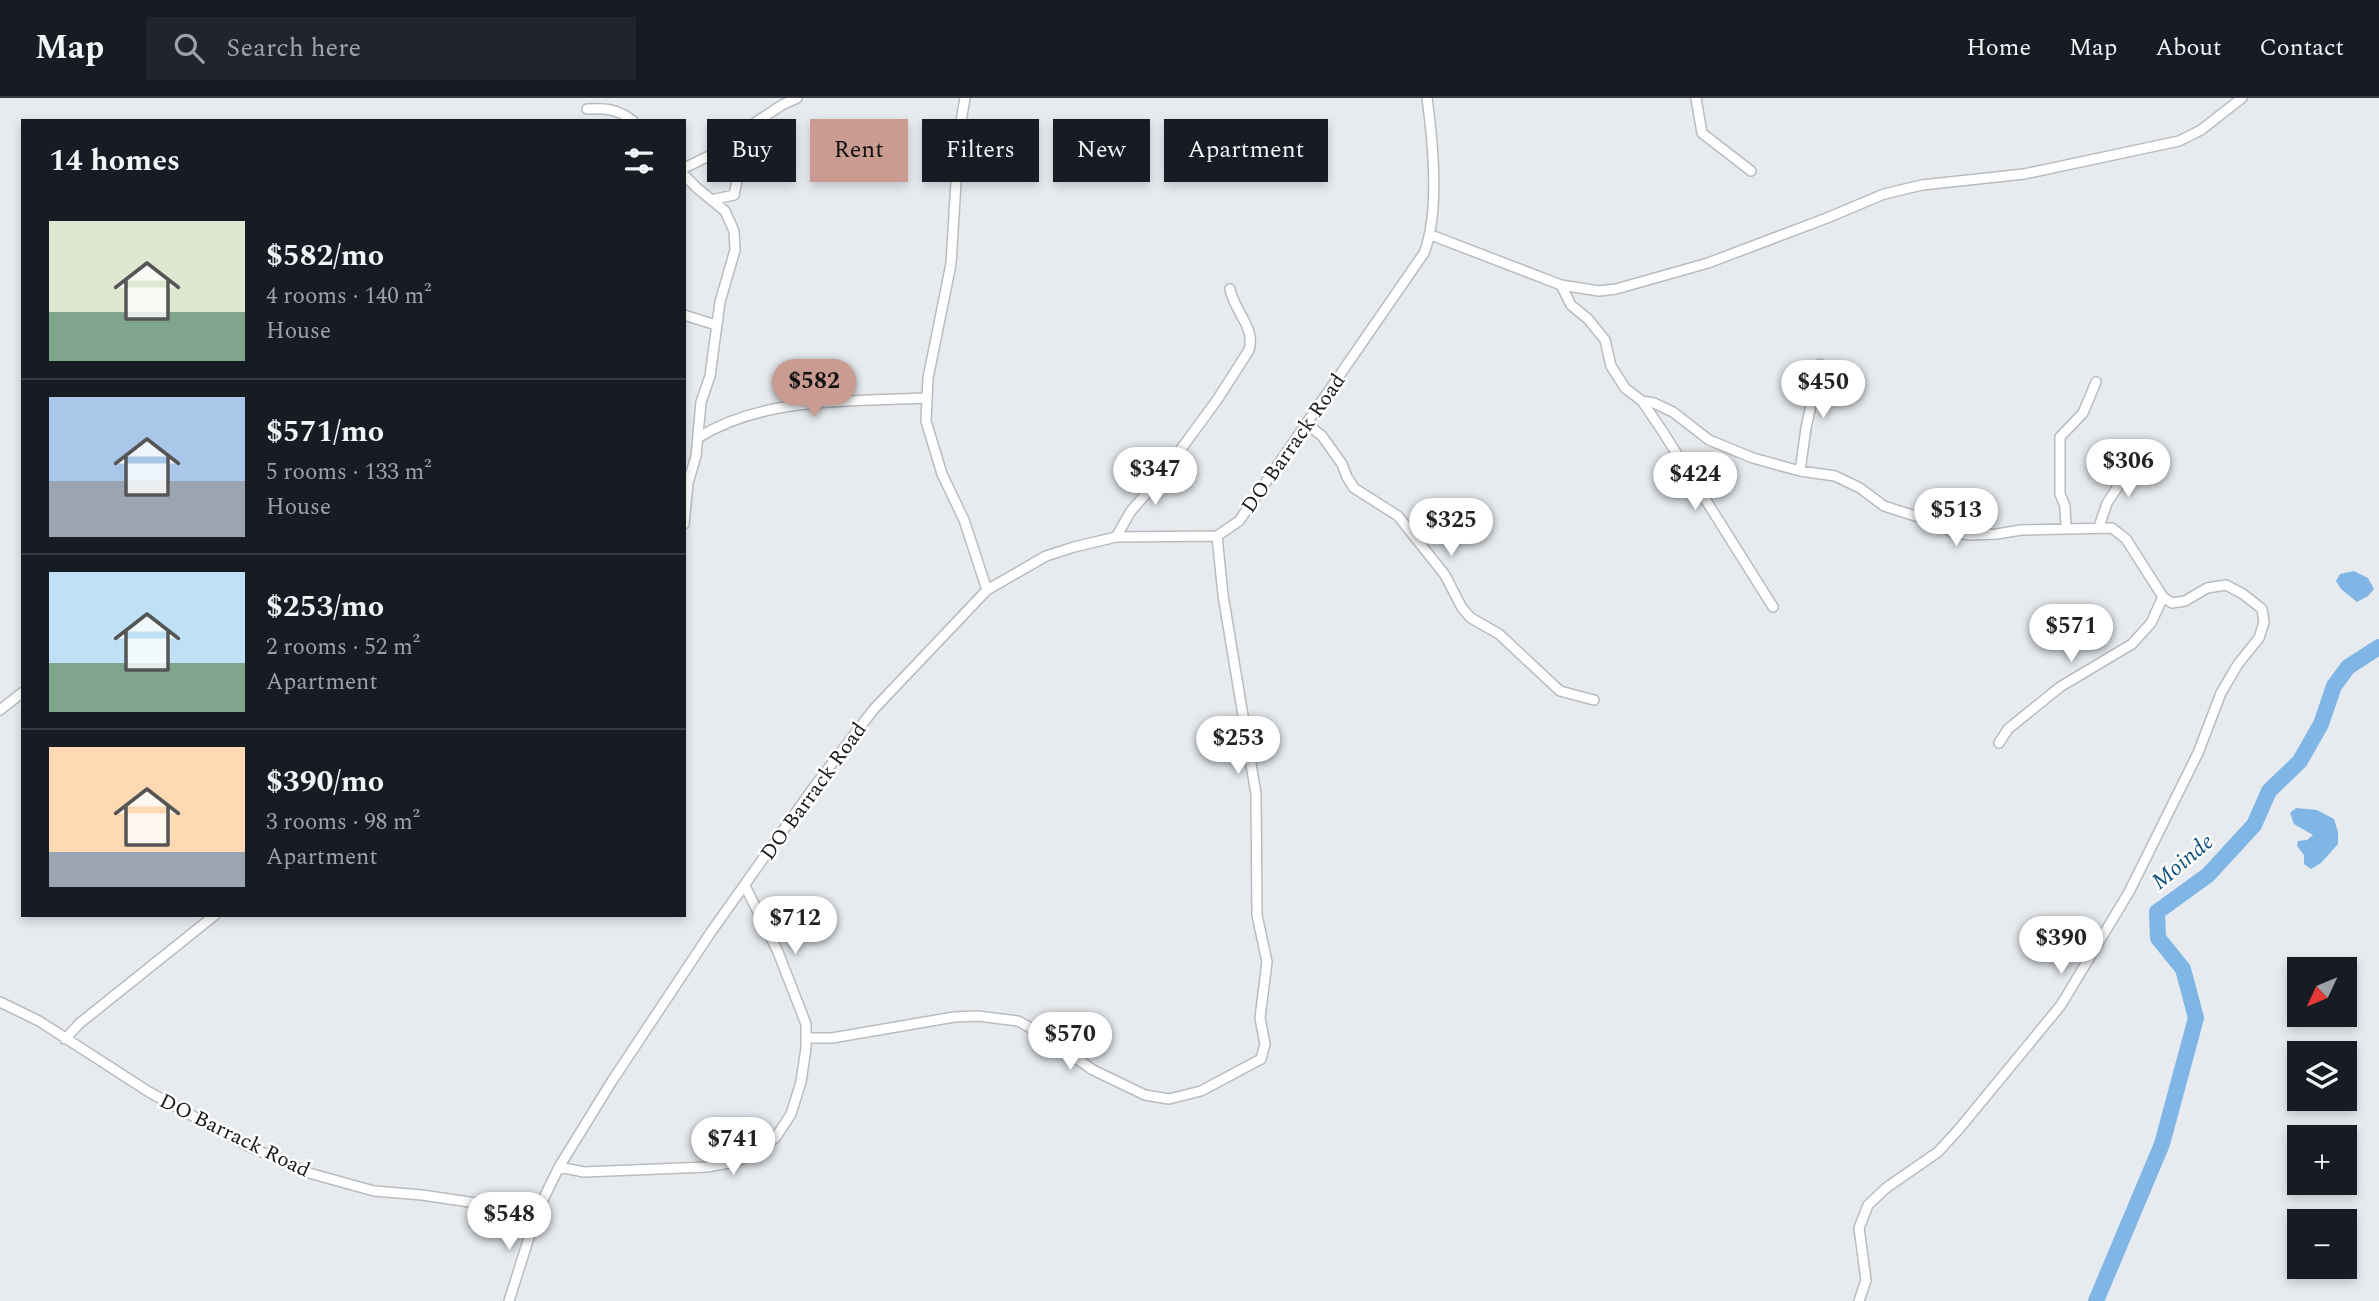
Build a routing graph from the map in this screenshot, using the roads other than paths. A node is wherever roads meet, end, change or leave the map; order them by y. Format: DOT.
graph roads {
  1 [pos="797,98"];
  2 [pos="965,98"];
  3 [pos="1427,98"];
  4 [pos="1696,98"];
  5 [pos="2242,98"];
  6 [pos="587,109"];
  7 [pos="630,119"];
  8 [pos="762,119"];
  9 [pos="707,158"];
  10 [pos="686,167"];
  11 [pos="1751,171"];
  12 [pos="686,177"];
  13 [pos="737,182"];
  14 [pos="711,200"];
  15 [pos="1431,235"];
  16 [pos="1561,285"];
  17 [pos="1230,289"];
  18 [pos="686,317"];
  19 [pos="716,325"];
  20 [pos="1820,364"];
  21 [pos="2096,382"];
  22 [pos="926,398"];
  23 [pos="1642,401"];
  24 [pos="1307,424"];
  25 [pos="699,437"];
  26 [pos="2121,461"];
  27 [pos="1800,471"];
  28 [pos="686,504"];
  29 [pos="2099,527"];
  30 [pos="2066,528"];
  31 [pos="1217,536"];
  32 [pos="1116,537"];
  33 [pos="987,590"];
  34 [pos="2163,597"];
  35 [pos="1773,607"];
  36 [pos="21,694"];
  37 [pos="1594,701"];
  38 [pos="0,710"];
  39 [pos="1999,743"];
  40 [pos="745,886"];
  41 [pos="212,917"];
  42 [pos="0,1002"];
  43 [pos="807,1038"];
  44 [pos="65,1039"];
  45 [pos="559,1167"];
  46 [pos="537,1212"];
  47 [pos="509,1301"];
  48 [pos="1859,1301"];
  1 -- 8 [label="street"];
  2 -- 22 [label="street"];
  3 -- 15 [label="street"];
  4 -- 11 [label="street"];
  5 -- 16 [label="street"];
  6 -- 7 [label="street"];
  9 -- 10 [label="street"];
  12 -- 14 [label="street"];
  13 -- 14 [label="street"];
  14 -- 19 [label="street"];
  15 -- 16 [label="street"];
  15 -- 24 [label="street, DO Barrack Road"];
  16 -- 23 [label="street"];
  17 -- 32 [label="street"];
  18 -- 19 [label="street"];
  19 -- 25 [label="street"];
  20 -- 27 [label="street"];
  21 -- 30 [label="street"];
  22 -- 25 [label="street"];
  22 -- 33 [label="street"];
  23 -- 27 [label="street"];
  23 -- 35 [label="street"];
  24 -- 31 [label="street, DO Barrack Road"];
  24 -- 37 [label="street"];
  25 -- 28 [label="street"];
  26 -- 29 [label="street"];
  27 -- 30 [label="street"];
  29 -- 30 [label="street"];
  29 -- 34 [label="street"];
  31 -- 32 [label="street, DO Barrack Road"];
  31 -- 43 [label="street"];
  32 -- 33 [label="street, DO Barrack Road"];
  33 -- 40 [label="street, DO Barrack Road"];
  34 -- 39 [label="street"];
  34 -- 48 [label="street"];
  36 -- 38 [label="street"];
  40 -- 43 [label="street"];
  40 -- 45 [label="street, DO Barrack Road"];
  41 -- 44 [label="street"];
  42 -- 44 [label="street, DO Barrack Road"];
  43 -- 45 [label="street"];
  44 -- 46 [label="street, DO Barrack Road"];
  45 -- 46 [label="street, DO Barrack Road"];
  46 -- 47 [label="street"];
}
